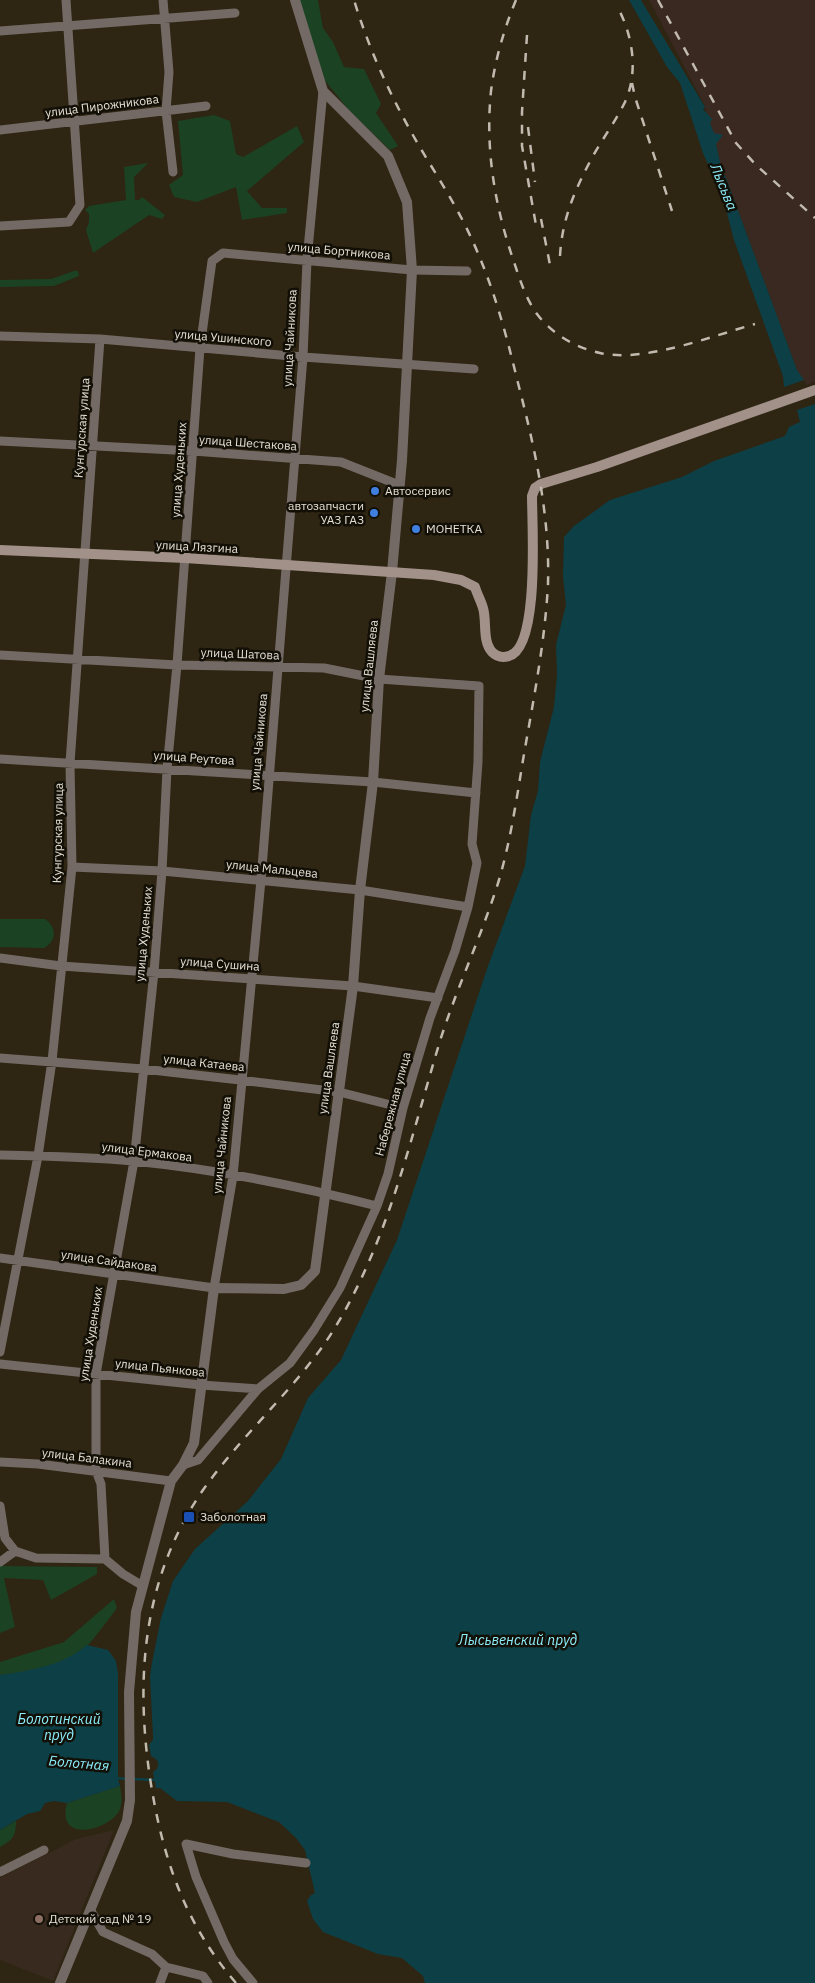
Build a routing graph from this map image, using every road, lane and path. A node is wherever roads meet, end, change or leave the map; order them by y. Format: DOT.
graph roads {
  1 [pos="66,0"];
  2 [pos="163,0"];
  3 [pos="295,0"];
  4 [pos="235,13"];
  5 [pos="164,19"];
  6 [pos="68,27"];
  7 [pos="0,32"];
  8 [pos="323,91"];
  9 [pos="206,106"];
  10 [pos="166,111"];
  11 [pos="75,121"];
  12 [pos="0,130"];
  13 [pos="173,172"];
  14 [pos="0,226"];
  15 [pos="307,260"];
  16 [pos="212,261"];
  17 [pos="412,270"];
  18 [pos="467,271"];
  19 [pos="0,336"];
  20 [pos="100,339"];
  21 [pos="200,348"];
  22 [pos="303,357"];
  23 [pos="408,363"];
  24 [pos="474,369"];
  25 [pos="815,390"];
  26 [pos="0,441"];
  27 [pos="94,445"];
  28 [pos="193,451"];
  29 [pos="294,459"];
  30 [pos="400,485"];
  31 [pos="0,550"];
  32 [pos="84,554"];
  33 [pos="185,558"];
  34 [pos="286,565"];
  35 [pos="392,572"];
  36 [pos="0,655"];
  37 [pos="79,660"];
  38 [pos="177,665"];
  39 [pos="277,668"];
  40 [pos="379,679"];
  41 [pos="479,686"];
  42 [pos="0,759"];
  43 [pos="70,763"];
  44 [pos="167,769"];
  45 [pos="268,776"];
  46 [pos="373,782"];
  47 [pos="476,793"];
  48 [pos="72,867"];
  49 [pos="162,871"];
  50 [pos="260,880"];
  51 [pos="360,890"];
  52 [pos="468,907"];
  53 [pos="0,958"];
  54 [pos="61,966"];
  55 [pos="154,972"];
  56 [pos="252,979"];
  57 [pos="353,986"];
  58 [pos="438,998"];
  59 [pos="0,1058"];
  60 [pos="52,1061"];
  61 [pos="142,1069"];
  62 [pos="240,1080"];
  63 [pos="339,1092"];
  64 [pos="403,1108"];
  65 [pos="0,1155"];
  66 [pos="38,1156"];
  67 [pos="134,1161"];
  68 [pos="233,1176"];
  69 [pos="325,1193"];
  70 [pos="377,1206"];
  71 [pos="0,1258"];
  72 [pos="19,1259"];
  73 [pos="113,1275"];
  74 [pos="214,1288"];
  75 [pos="0,1352"];
  76 [pos="0,1364"];
  77 [pos="96,1374"];
  78 [pos="201,1385"];
  79 [pos="258,1388"];
  80 [pos="0,1462"];
  81 [pos="183,1465"];
  82 [pos="96,1471"];
  83 [pos="171,1481"];
  84 [pos="0,1506"];
  85 [pos="14,1551"];
  86 [pos="105,1560"];
  87 [pos="0,1562"];
  88 [pos="143,1586"];
  89 [pos="44,1850"];
  90 [pos="306,1863"];
  91 [pos="0,1872"];
  92 [pos="91,1911"];
  93 [pos="166,1967"];
  94 [pos="60,1983"];
  95 [pos="160,1983"];
  96 [pos="208,1983"];
  97 [pos="253,1983"];
  1 -- 6 [label="street"];
  2 -- 5 [label="street"];
  3 -- 8 [label="street, улица Чайникова"];
  4 -- 5 [label="street"];
  5 -- 6 [label="street"];
  5 -- 10 [label="street"];
  6 -- 7 [label="street"];
  6 -- 11 [label="street"];
  8 -- 15 [label="street, улица Чайникова"];
  8 -- 17 [label="street, улица Вашляева"];
  9 -- 10 [label="street, улица Пирожникова"];
  10 -- 11 [label="street, улица Пирожникова"];
  10 -- 13 [label="street"];
  11 -- 12 [label="street, улица Пирожникова"];
  11 -- 14 [label="street"];
  15 -- 16 [label="street, улица Бортникова"];
  15 -- 17 [label="street, улица Бортникова"];
  15 -- 22 [label="street, улица Чайникова"];
  16 -- 21 [label="street, улица Худеньких"];
  17 -- 18 [label="street, улица Бортникова"];
  17 -- 23 [label="street, улица Вашляева"];
  19 -- 20 [label="street, улица Ушинского"];
  20 -- 21 [label="street, улица Ушинского"];
  20 -- 27 [label="street, Кунгурская улица"];
  21 -- 22 [label="street, улица Ушинского"];
  21 -- 28 [label="street, улица Худеньких"];
  22 -- 23 [label="street, улица Ушинского"];
  22 -- 29 [label="street, улица Чайникова"];
  23 -- 24 [label="street, улица Ушинского"];
  23 -- 30 [label="street, улица Вашляева"];
  25 -- 35 [label="main road, улица Лязгина"];
  26 -- 27 [label="street, улица Шестакова"];
  27 -- 28 [label="street, улица Шестакова"];
  27 -- 32 [label="street, Кунгурская улица"];
  28 -- 29 [label="street, улица Шестакова"];
  28 -- 33 [label="street, улица Худеньких"];
  29 -- 30 [label="street, улица Шестакова"];
  29 -- 34 [label="street, улица Чайникова"];
  30 -- 35 [label="street, улица Вашляева"];
  31 -- 32 [label="main road, улица Лязгина"];
  32 -- 33 [label="main road, улица Лязгина"];
  32 -- 37 [label="street, Кунгурская улица"];
  33 -- 34 [label="main road, улица Лязгина"];
  33 -- 38 [label="street, улица Худеньких"];
  34 -- 35 [label="main road, улица Лязгина"];
  34 -- 39 [label="street, улица Чайникова"];
  35 -- 40 [label="street, улица Вашляева"];
  36 -- 37 [label="street, улица Шатова"];
  37 -- 38 [label="street, улица Шатова"];
  37 -- 43 [label="street, Кунгурская улица"];
  38 -- 39 [label="street, улица Шатова"];
  38 -- 44 [label="street, улица Худеньких"];
  39 -- 40 [label="street, улица Шатова"];
  39 -- 45 [label="street, улица Чайникова"];
  40 -- 41 [label="street, улица Шатова"];
  40 -- 46 [label="street, улица Вашляева"];
  41 -- 47 [label="street, Набережная улица"];
  42 -- 43 [label="street, улица Реутова"];
  43 -- 44 [label="street, улица Реутова"];
  43 -- 48 [label="street, Кунгурская улица"];
  44 -- 45 [label="street, улица Реутова"];
  44 -- 49 [label="street, улица Худеньких"];
  45 -- 46 [label="street, улица Реутова"];
  45 -- 50 [label="street, улица Чайникова"];
  46 -- 47 [label="street, улица Реутова"];
  46 -- 51 [label="street, улица Вашляева"];
  47 -- 52 [label="street, Набережная улица"];
  48 -- 49 [label="street, улица Мальцева"];
  48 -- 54 [label="street, Кунгурская улица"];
  49 -- 50 [label="street, улица Мальцева"];
  49 -- 55 [label="street, улица Худеньких"];
  50 -- 51 [label="street, улица Мальцева"];
  50 -- 56 [label="street, улица Чайникова"];
  51 -- 52 [label="street, улица Мальцева"];
  51 -- 57 [label="street, улица Вашляева"];
  52 -- 58 [label="street, Набережная улица"];
  53 -- 54 [label="street, улица Сушина"];
  54 -- 55 [label="street, улица Сушина"];
  54 -- 60 [label="street, Кунгурская улица"];
  55 -- 56 [label="street, улица Сушина"];
  55 -- 61 [label="street, улица Худеньких"];
  56 -- 57 [label="street, улица Сушина"];
  56 -- 62 [label="street, улица Чайникова"];
  57 -- 58 [label="street, улица Сушина"];
  57 -- 63 [label="street, улица Вашляева"];
  58 -- 64 [label="street, Набережная улица"];
  59 -- 60 [label="street, улица Катаева"];
  60 -- 61 [label="street, улица Катаева"];
  60 -- 66 [label="street, Кунгурская улица"];
  61 -- 62 [label="street, улица Катаева"];
  61 -- 67 [label="street, улица Худеньких"];
  62 -- 63 [label="street, улица Катаева"];
  62 -- 68 [label="street, улица Чайникова"];
  63 -- 64 [label="street, улица Катаева"];
  63 -- 69 [label="street, улица Вашляева"];
  64 -- 70 [label="street, Набережная улица"];
  65 -- 66 [label="street, улица Ермакова"];
  66 -- 67 [label="street, улица Ермакова"];
  66 -- 72 [label="street, Кунгурская улица"];
  67 -- 68 [label="street, улица Ермакова"];
  67 -- 73 [label="street, улица Худеньких"];
  68 -- 69 [label="street, улица Ермакова"];
  68 -- 74 [label="street, улица Чайникова"];
  69 -- 70 [label="street, улица Ермакова"];
  69 -- 74 [label="street, улица Вашляева"];
  70 -- 79 [label="street, Набережная улица"];
  71 -- 72 [label="street, улица Сайдакова"];
  72 -- 73 [label="street, улица Сайдакова"];
  72 -- 75 [label="street, Кунгурская улица"];
  73 -- 74 [label="street, улица Сайдакова"];
  73 -- 77 [label="street, улица Худеньких"];
  74 -- 78 [label="street, улица Чайникова"];
  76 -- 77 [label="street, улица Пьянкова"];
  77 -- 78 [label="street, улица Пьянкова"];
  77 -- 82 [label="street, улица Худеньких"];
  78 -- 79 [label="street, улица Пьянкова"];
  78 -- 81 [label="street, улица Чайникова"];
  79 -- 81 [label="street, Набережная улица"];
  80 -- 82 [label="street, улица Балакина"];
  81 -- 83 [label="street, улица Чайникова"];
  82 -- 83 [label="street, улица Балакина"];
  82 -- 86 [label="street, улица Худеньких"];
  83 -- 88 [label="street"];
  84 -- 85 [label="street"];
  85 -- 86 [label="street"];
  85 -- 87 [label="street"];
  86 -- 88 [label="street"];
  88 -- 92 [label="street"];
  89 -- 91 [label="street"];
  90 -- 97 [label="street"];
  92 -- 93 [label="street"];
  92 -- 94 [label="street"];
  93 -- 95 [label="street"];
  93 -- 96 [label="street"];
}
